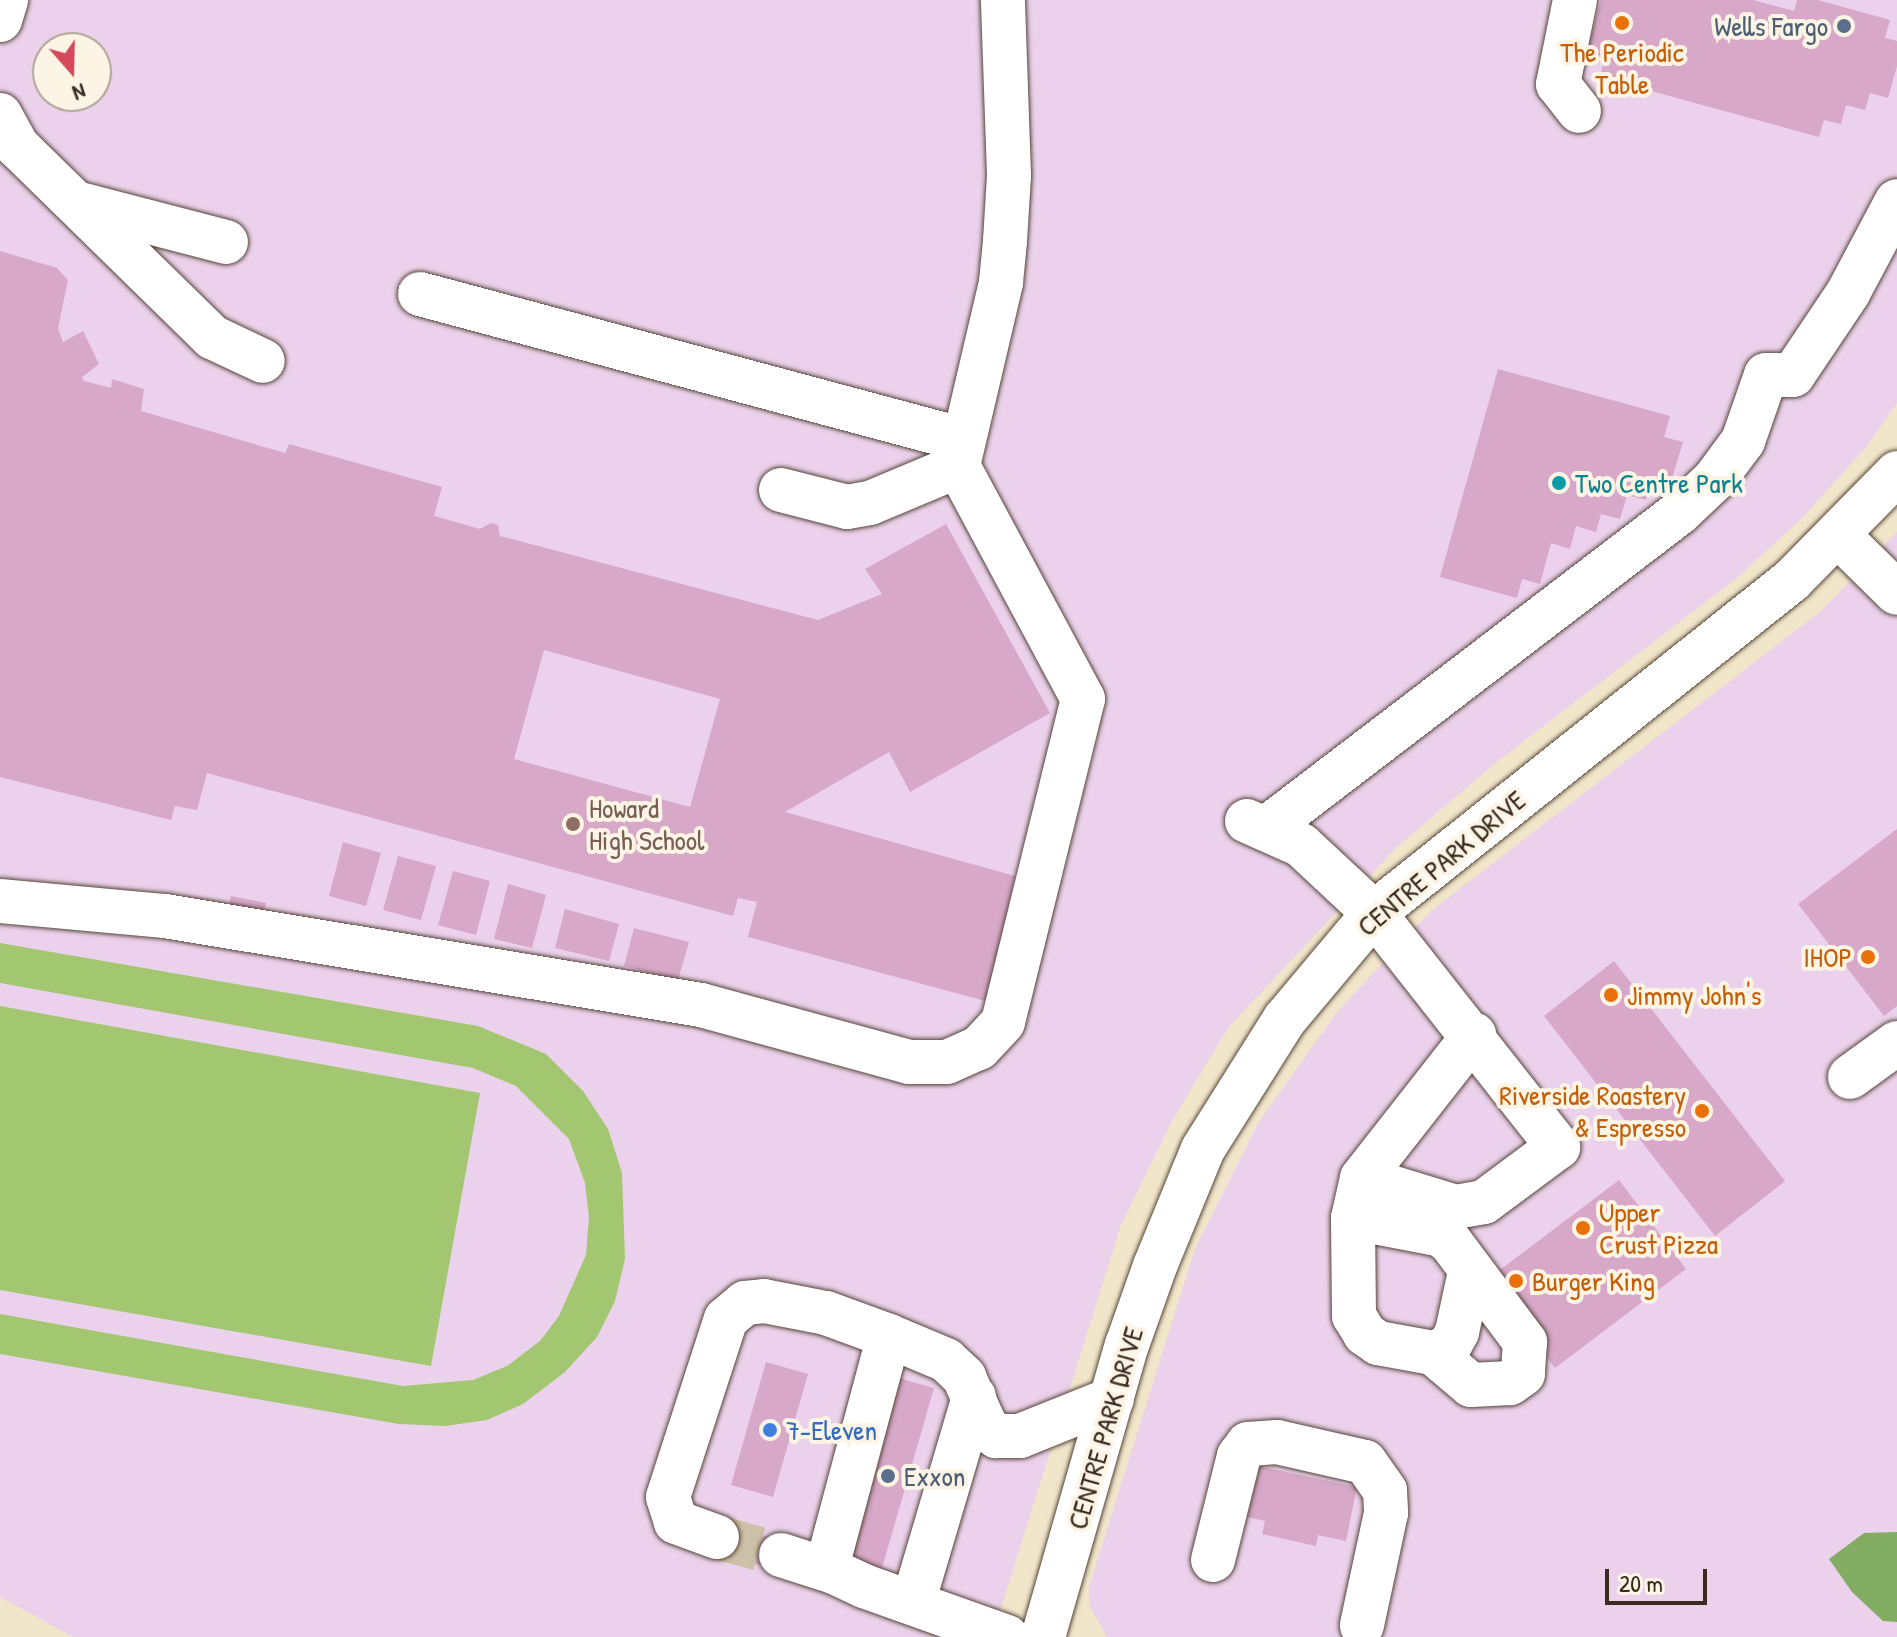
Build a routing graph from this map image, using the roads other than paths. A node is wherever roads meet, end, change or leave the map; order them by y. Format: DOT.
graph roads {
  1 [pos="6,0"];
  2 [pos="1003,0"];
  3 [pos="1575,0"];
  4 [pos="0,20"];
  5 [pos="1579,111"];
  6 [pos="0,115"];
  7 [pos="1897,201"];
  8 [pos="74,202"];
  9 [pos="226,242"];
  10 [pos="420,294"];
  11 [pos="263,361"];
  12 [pos="961,453"];
  13 [pos="1897,473"];
  14 [pos="781,490"];
  15 [pos="1839,536"];
  16 [pos="1897,593"];
  17 [pos="0,901"];
  18 [pos="1374,913"];
  19 [pos="1474,1035"];
  20 [pos="1897,1043"];
  21 [pos="1850,1077"];
  22 [pos="1358,1198"];
  23 [pos="1470,1272"];
  24 [pos="889,1336"];
  25 [pos="1433,1353"];
  26 [pos="974,1397"];
  27 [pos="1112,1399"];
  28 [pos="717,1537"];
  29 [pos="781,1555"];
  30 [pos="1213,1560"];
  31 [pos="834,1572"];
  32 [pos="913,1603"];
  33 [pos="1362,1625"];
  34 [pos="1007,1637"];
  35 [pos="1043,1637"];
  1 -- 4 [label="street"];
  2 -- 12 [label="street"];
  3 -- 5 [label="street"];
  6 -- 8 [label="street"];
  7 -- 18 [label="street"];
  8 -- 9 [label="street"];
  8 -- 11 [label="street"];
  10 -- 12 [label="street"];
  12 -- 14 [label="street"];
  12 -- 17 [label="street"];
  13 -- 15 [label="street, CENTRE PARK DRIVE"];
  15 -- 16 [label="street"];
  15 -- 18 [label="street, CENTRE PARK DRIVE"];
  18 -- 19 [label="street"];
  18 -- 27 [label="street, CENTRE PARK DRIVE"];
  19 -- 22 [label="street"];
  19 -- 22 [label="street"];
  20 -- 21 [label="street"];
  22 -- 23 [label="street"];
  22 -- 25 [label="street"];
  23 -- 25 [label="street"];
  23 -- 25 [label="street"];
  24 -- 26 [label="street"];
  24 -- 28 [label="street"];
  24 -- 31 [label="street"];
  26 -- 27 [label="street"];
  26 -- 32 [label="street"];
  27 -- 35 [label="street, CENTRE PARK DRIVE"];
  29 -- 31 [label="street"];
  30 -- 33 [label="street"];
  31 -- 32 [label="street"];
  32 -- 34 [label="street"];
}
